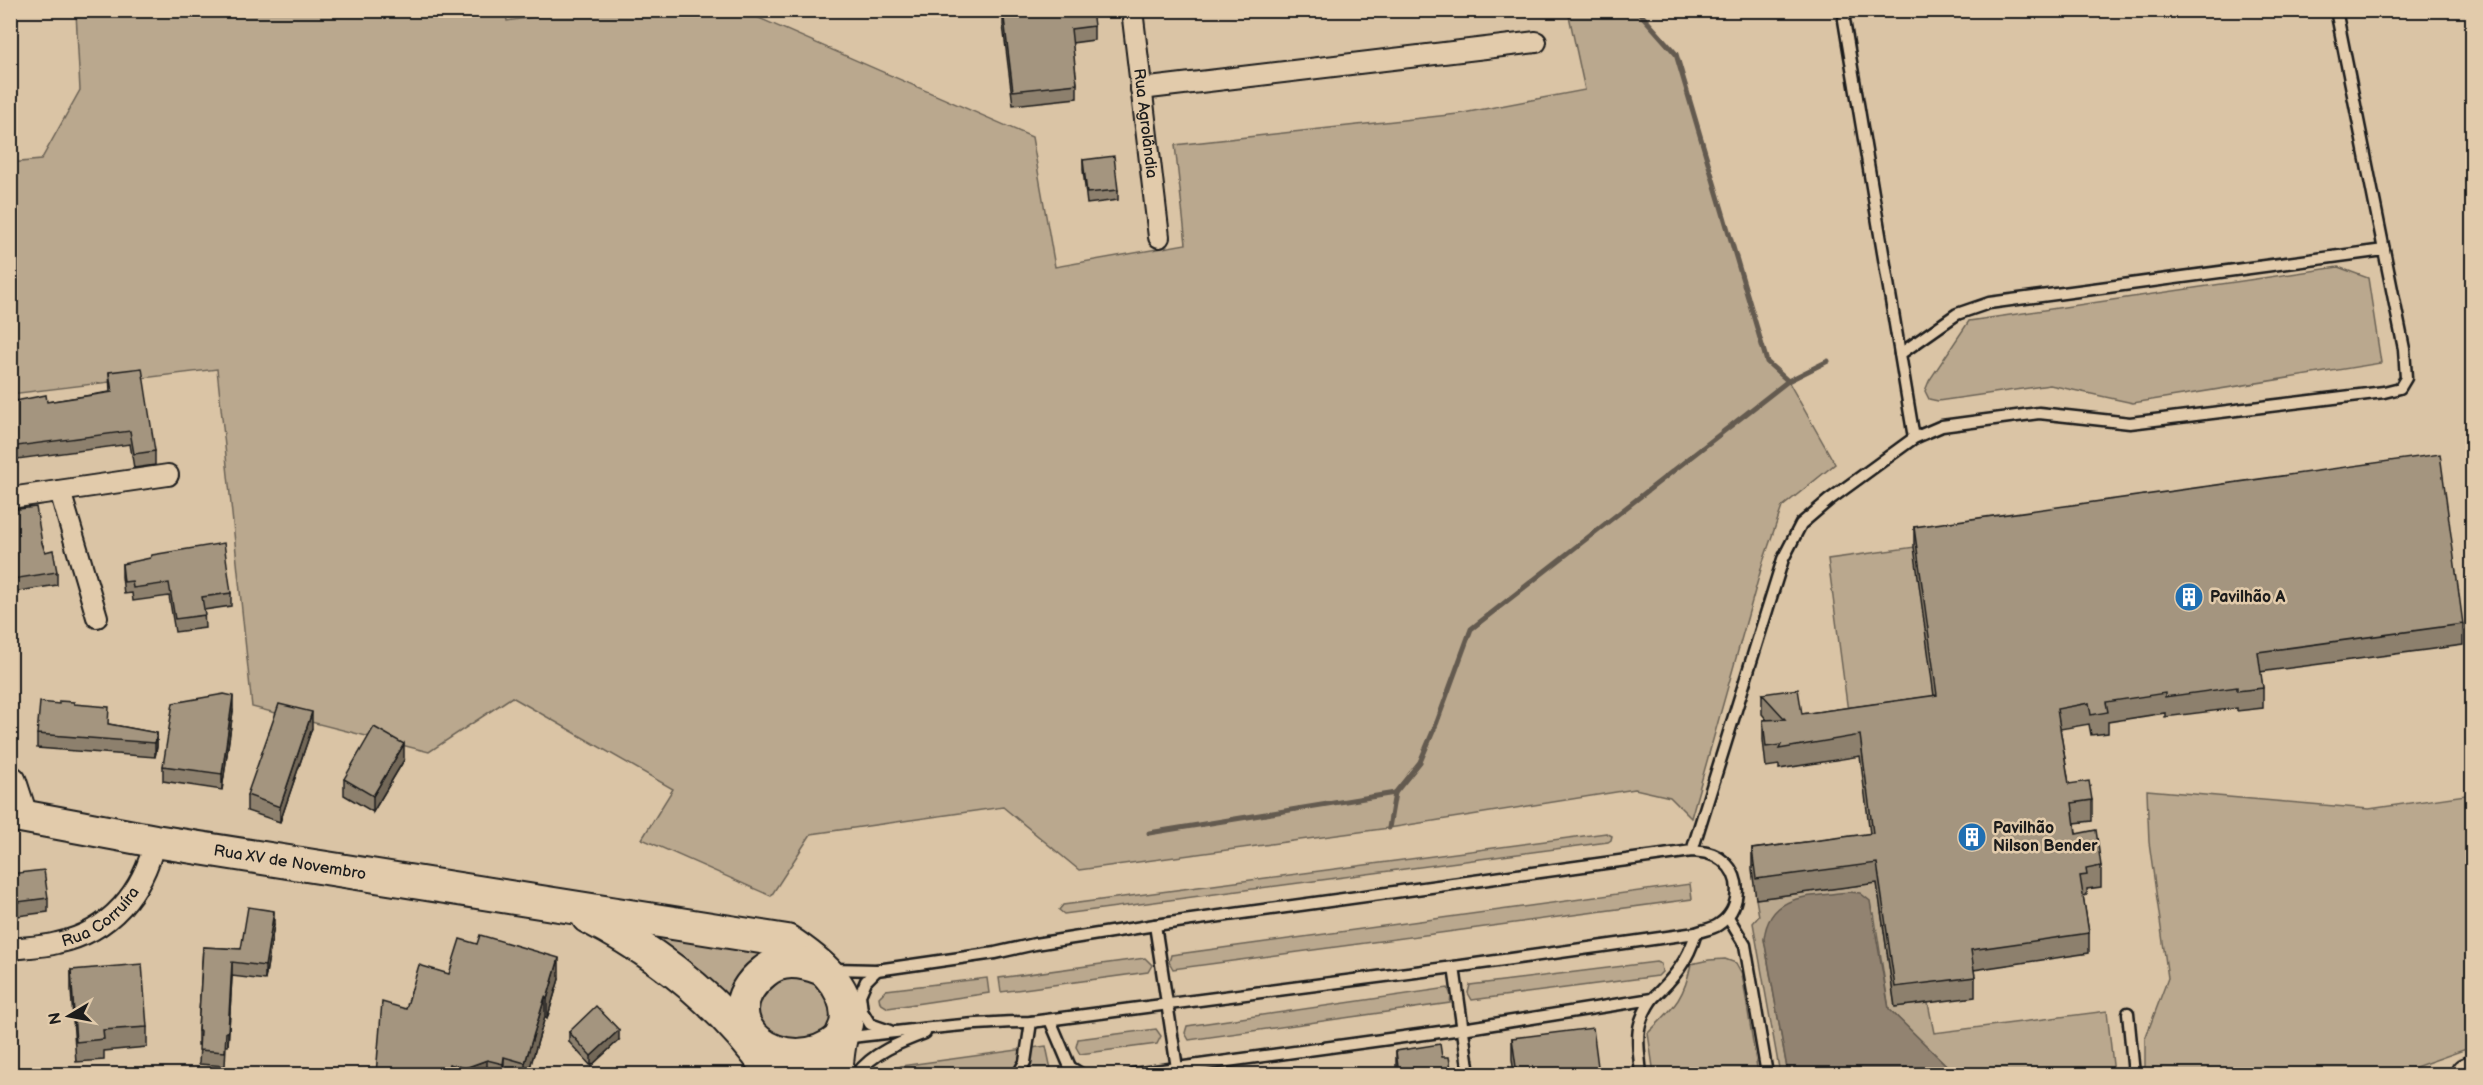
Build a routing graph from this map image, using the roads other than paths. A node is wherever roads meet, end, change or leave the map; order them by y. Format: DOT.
graph roads {
  1 [pos="1132,10"];
  2 [pos="1846,10"];
  3 [pos="2336,10"];
  4 [pos="1536,42"];
  5 [pos="1141,89"];
  6 [pos="1159,237"];
  7 [pos="2384,250"];
  8 [pos="1900,354"];
  9 [pos="1914,438"];
  10 [pos="168,475"];
  11 [pos="60,491"];
  12 [pos="10,498"];
  13 [pos="97,617"];
  14 [pos="10,782"];
  15 [pos="16,815"];
  16 [pos="155,841"];
  17 [pos="1692,851"];
  18 [pos="568,907"];
  19 [pos="1728,917"];
  20 [pos="1155,926"];
  21 [pos="1696,933"];
  22 [pos="10,949"];
  23 [pos="820,968"];
  24 [pos="1454,968"];
  25 [pos="877,970"];
  26 [pos="1652,999"];
  27 [pos="1167,1005"];
  28 [pos="2128,1013"];
  29 [pos="1050,1020"];
  30 [pos="1031,1022"];
  31 [pos="937,1028"];
  32 [pos="1462,1029"];
  33 [pos="894,1032"];
  34 [pos="840,1039"];
  35 [pos="753,1047"];
  36 [pos="1177,1068"];
  37 [pos="2472,1072"];
  38 [pos="772,1074"];
  39 [pos="836,1074"];
  40 [pos="857,1074"];
  41 [pos="1018,1074"];
  42 [pos="1081,1074"];
  43 [pos="1133,1074"];
  44 [pos="1469,1074"];
  45 [pos="1641,1074"];
  46 [pos="1767,1074"];
  47 [pos="2134,1074"];
  48 [pos="2467,1074"];
  1 -- 5 [label="street, Rua Agrolândia"];
  2 -- 8 [label="lane"];
  3 -- 7 [label="lane"];
  4 -- 5 [label="street"];
  5 -- 6 [label="street, Rua Agrolândia"];
  7 -- 8 [label="lane"];
  7 -- 9 [label="lane"];
  8 -- 9 [label="lane"];
  9 -- 17 [label="lane"];
  10 -- 11 [label="street"];
  11 -- 12 [label="street"];
  11 -- 13 [label="street"];
  14 -- 15 [label="main road"];
  15 -- 16 [label="main road, Rua XV de Novembro"];
  16 -- 18 [label="main road, Rua XV de Novembro"];
  16 -- 22 [label="street, Rua Corruíra"];
  17 -- 19 [label="lane"];
  17 -- 20 [label="lane"];
  18 -- 23 [label="main road, Rua XV de Novembro"];
  18 -- 35 [label="main road, Rua XV de Novembro"];
  19 -- 21 [label="lane"];
  19 -- 46 [label="lane"];
  20 -- 25 [label="lane"];
  20 -- 27 [label="lane"];
  21 -- 24 [label="lane"];
  21 -- 26 [label="lane"];
  23 -- 25 [label="lane"];
  23 -- 34 [label="main road, Rua XV de Novembro"];
  23 -- 35 [label="main road"];
  24 -- 27 [label="lane"];
  24 -- 32 [label="lane"];
  25 -- 33 [label="lane"];
  26 -- 32 [label="lane"];
  26 -- 45 [label="lane"];
  27 -- 29 [label="lane"];
  27 -- 36 [label="lane"];
  28 -- 47 [label="lane"];
  29 -- 30 [label="lane"];
  29 -- 42 [label="lane"];
  30 -- 31 [label="lane"];
  30 -- 41 [label="lane"];
  31 -- 33 [label="lane"];
  31 -- 40 [label="lane"];
  32 -- 36 [label="lane"];
  32 -- 44 [label="lane"];
  33 -- 34 [label="lane"];
  34 -- 35 [label="main road"];
  34 -- 39 [label="main road, Rua XV de Novembro"];
  35 -- 38 [label="main road, Rua XV de Novembro"];
  36 -- 43 [label="lane"];
  37 -- 48 [label="main road"];
}
